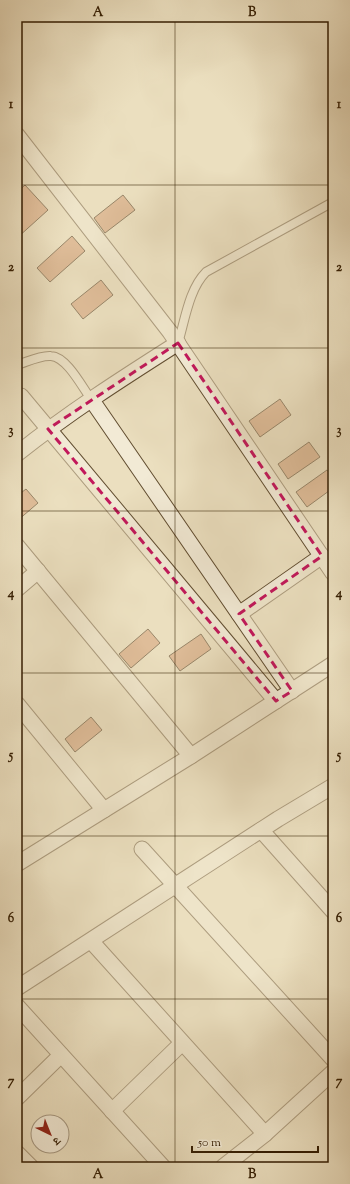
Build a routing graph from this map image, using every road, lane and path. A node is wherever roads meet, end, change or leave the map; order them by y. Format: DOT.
graph roads {
  1 [pos="17,135"];
  2 [pos="333,202"];
  3 [pos="178,343"];
  4 [pos="17,365"];
  5 [pos="21,396"];
  6 [pos="91,399"];
  7 [pos="48,429"];
  8 [pos="17,454"];
  9 [pos="17,546"];
  10 [pos="322,556"];
  11 [pos="38,571"];
  12 [pos="333,573"];
  13 [pos="17,589"];
  14 [pos="239,614"];
  15 [pos="333,664"];
  16 [pos="292,691"];
  17 [pos="276,701"];
  18 [pos="17,704"];
  19 [pos="191,756"];
  20 [pos="333,786"];
  21 [pos="104,810"];
  22 [pos="261,830"];
  23 [pos="142,849"];
  24 [pos="19,860"];
  25 [pos="177,885"];
  26 [pos="331,905"];
  27 [pos="91,941"];
  28 [pos="17,988"];
  29 [pos="17,1006"];
  30 [pos="182,1043"];
  31 [pos="61,1055"];
  32 [pos="333,1059"];
  33 [pos="333,1072"];
  34 [pos="17,1098"];
  35 [pos="112,1111"];
  36 [pos="265,1134"];
  37 [pos="17,1153"];
  38 [pos="31,1167"];
  39 [pos="164,1167"];
  40 [pos="223,1167"];
  1 -- 3 [label="street"];
  2 -- 3 [label="lane"];
  3 -- 6 [label="street"];
  3 -- 10 [label="street"];
  4 -- 6 [label="lane"];
  5 -- 7 [label="street"];
  6 -- 7 [label="street"];
  6 -- 14 [label="street"];
  7 -- 8 [label="street"];
  7 -- 17 [label="street"];
  9 -- 11 [label="street"];
  10 -- 12 [label="street"];
  10 -- 14 [label="street"];
  11 -- 13 [label="street"];
  11 -- 19 [label="street"];
  14 -- 16 [label="street"];
  15 -- 16 [label="street"];
  16 -- 17 [label="street"];
  17 -- 19 [label="street"];
  18 -- 21 [label="street"];
  19 -- 21 [label="street"];
  20 -- 22 [label="street"];
  21 -- 24 [label="street"];
  22 -- 25 [label="street"];
  22 -- 26 [label="street"];
  23 -- 25 [label="street"];
  25 -- 27 [label="street"];
  25 -- 32 [label="street"];
  27 -- 28 [label="street"];
  27 -- 30 [label="street"];
  29 -- 31 [label="street"];
  30 -- 35 [label="street"];
  30 -- 36 [label="street"];
  31 -- 34 [label="street"];
  31 -- 35 [label="street"];
  33 -- 36 [label="street"];
  35 -- 39 [label="street"];
  36 -- 40 [label="street"];
  37 -- 38 [label="street"];
}
